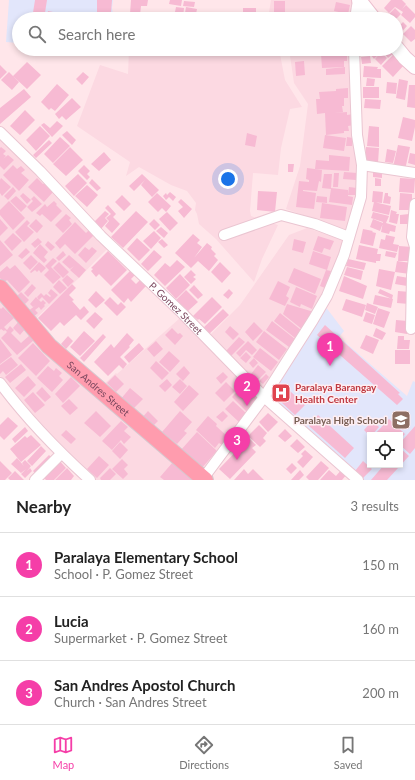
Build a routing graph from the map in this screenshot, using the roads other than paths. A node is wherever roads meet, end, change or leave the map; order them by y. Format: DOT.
graph roads {
  1 [pos="359,0"];
  2 [pos="356,12"];
  3 [pos="368,12"];
  4 [pos="354,56"];
  5 [pos="403,56"];
  6 [pos="415,68"];
  7 [pos="0,132"];
  8 [pos="362,165"];
  9 [pos="415,173"];
  10 [pos="415,204"];
  11 [pos="224,235"];
  12 [pos="349,237"];
  13 [pos="415,247"];
  14 [pos="413,275"];
  15 [pos="0,288"];
  16 [pos="411,329"];
  17 [pos="0,383"];
  18 [pos="264,397"];
  19 [pos="61,454"];
  20 [pos="203,479"];
  21 [pos="35,480"];
  22 [pos="90,480"];
  23 [pos="358,480"];
  1 -- 2 [label="street"];
  1 -- 3 [label="street"];
  4 -- 8 [label="street"];
  5 -- 6 [label="street"];
  7 -- 18 [label="street, P. Gomez Street"];
  8 -- 9 [label="street"];
  8 -- 12 [label="street"];
  10 -- 13 [label="street"];
  11 -- 12 [label="street"];
  12 -- 18 [label="street"];
  13 -- 14 [label="street"];
  14 -- 16 [label="street"];
  15 -- 20 [label="main road, San Andres Street"];
  17 -- 19 [label="street"];
  18 -- 20 [label="street"];
  18 -- 23 [label="street, P. Gomez Street"];
  19 -- 21 [label="street"];
  19 -- 22 [label="street"];
}
